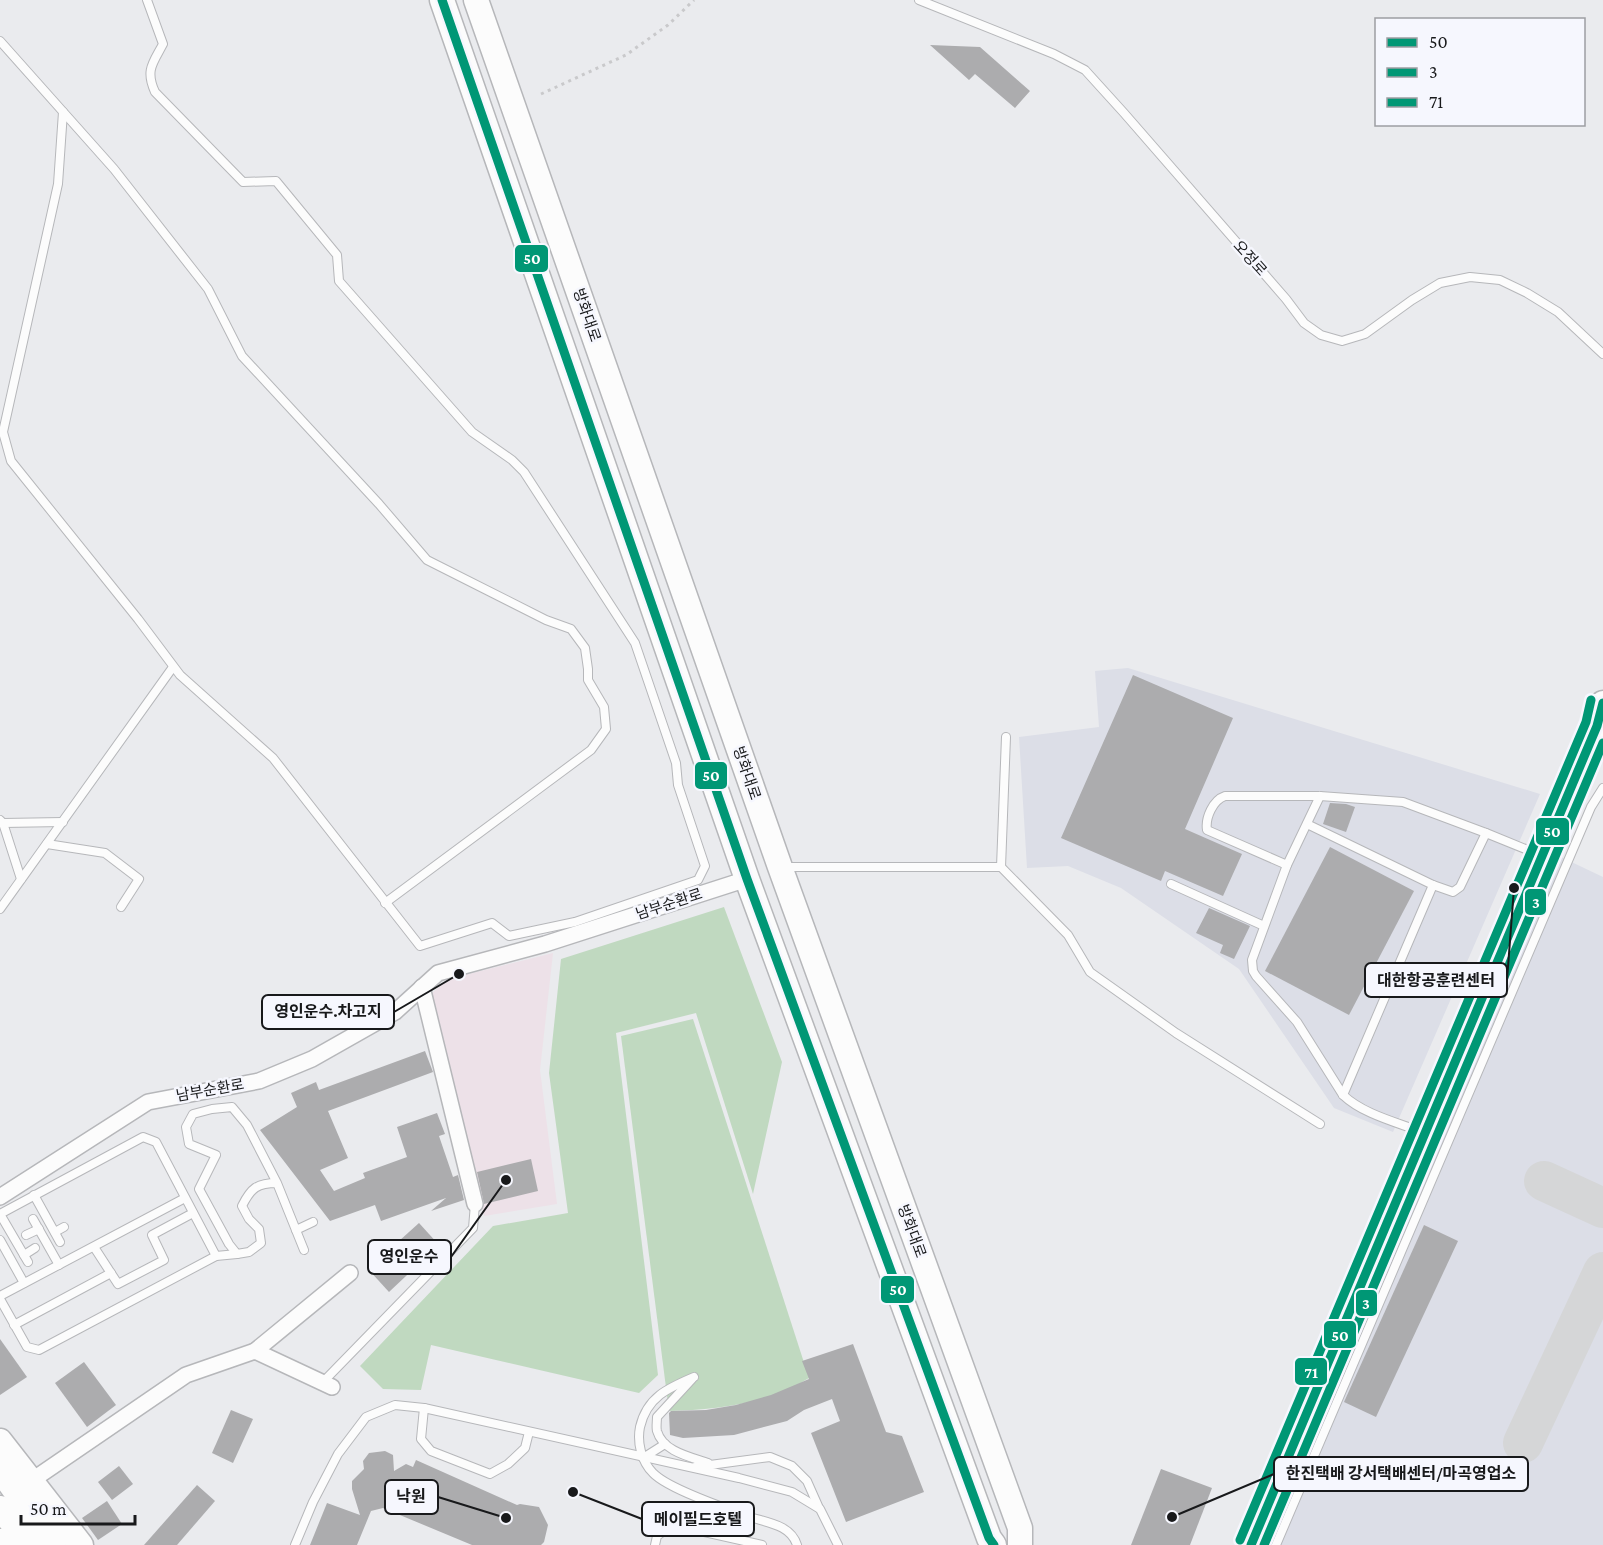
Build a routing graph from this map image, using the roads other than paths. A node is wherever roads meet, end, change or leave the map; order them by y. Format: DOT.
graph roads {
  1 [pos="147,0"];
  2 [pos="442,0"];
  3 [pos="476,0"];
  4 [pos="919,0"];
  5 [pos="0,41"];
  6 [pos="63,112"];
  7 [pos="1603,354"];
  8 [pos="174,667"];
  9 [pos="1603,703"];
  10 [pos="1006,737"];
  11 [pos="1603,788"];
  12 [pos="1320,796"];
  13 [pos="2,822"];
  14 [pos="63,822"];
  15 [pos="1307,824"];
  16 [pos="1486,833"];
  17 [pos="47,844"];
  18 [pos="1542,856"];
  19 [pos="1287,865"];
  20 [pos="780,867"];
  21 [pos="1001,867"];
  22 [pos="21,879"];
  23 [pos="747,879"];
  24 [pos="1171,884"];
  25 [pos="1433,885"];
  26 [pos="385,903"];
  27 [pos="121,907"];
  28 [pos="0,909"];
  29 [pos="1264,926"];
  30 [pos="422,987"];
  31 [pos="1343,1095"];
  32 [pos="1320,1124"];
  33 [pos="1424,1133"];
  34 [pos="277,1183"];
  35 [pos="34,1195"];
  36 [pos="0,1197"];
  37 [pos="185,1198"];
  38 [pos="476,1204"];
  39 [pos="193,1213"];
  40 [pos="33,1219"];
  41 [pos="313,1222"];
  42 [pos="64,1227"];
  43 [pos="39,1229"];
  44 [pos="296,1230"];
  45 [pos="55,1232"];
  46 [pos="27,1235"];
  47 [pos="0,1240"];
  48 [pos="60,1242"];
  49 [pos="94,1246"];
  50 [pos="35,1248"];
  51 [pos="2,1250"];
  52 [pos="304,1250"];
  53 [pos="237,1254"];
  54 [pos="216,1256"];
  55 [pos="59,1265"];
  56 [pos="111,1273"];
  57 [pos="350,1273"];
  58 [pos="24,1283"];
  59 [pos="0,1298"];
  60 [pos="14,1325"];
  61 [pos="255,1351"];
  62 [pos="327,1385"];
  63 [pos="424,1408"];
  64 [pos="529,1432"];
  65 [pos="0,1441"];
  66 [pos="665,1444"];
  67 [pos="643,1458"];
  68 [pos="713,1464"];
  69 [pos="689,1468"];
  70 [pos="0,1470"];
  71 [pos="31,1481"];
  72 [pos="0,1508"];
  73 [pos="820,1509"];
  74 [pos="0,1541"];
  75 [pos="3,1545"];
  76 [pos="30,1545"];
  77 [pos="54,1545"];
  78 [pos="81,1545"];
  79 [pos="295,1545"];
  80 [pos="655,1545"];
  81 [pos="762,1545"];
  82 [pos="797,1545"];
  83 [pos="838,1545"];
  84 [pos="994,1545"];
  85 [pos="1020,1545"];
  86 [pos="1251,1545"];
  87 [pos="1276,1545"];
  1 -- 26 [label="lane"];
  2 -- 23 [label="main road"];
  3 -- 20 [label="main road, 방화대로"];
  4 -- 7 [label="lane, 오정로"];
  5 -- 6 [label="lane"];
  6 -- 8 [label="lane"];
  6 -- 26 [label="lane"];
  8 -- 14 [label="lane"];
  8 -- 26 [label="lane"];
  9 -- 18 [label="main road"];
  10 -- 21 [label="lane"];
  11 -- 87 [label="lane"];
  12 -- 15 [label="lane"];
  12 -- 16 [label="lane"];
  12 -- 19 [label="lane"];
  13 -- 14 [label="lane"];
  13 -- 22 [label="lane"];
  14 -- 17 [label="lane"];
  15 -- 19 [label="lane"];
  15 -- 25 [label="lane"];
  16 -- 18 [label="lane"];
  16 -- 25 [label="lane"];
  17 -- 22 [label="lane"];
  17 -- 27 [label="lane"];
  18 -- 33 [label="main road"];
  19 -- 29 [label="lane"];
  20 -- 21 [label="lane"];
  20 -- 85 [label="main road, 방화대로"];
  21 -- 32 [label="lane"];
  22 -- 28 [label="lane"];
  23 -- 30 [label="street, 남부순환로"];
  23 -- 84 [label="main road"];
  24 -- 29 [label="lane"];
  25 -- 31 [label="lane"];
  29 -- 31 [label="lane"];
  30 -- 36 [label="street, 남부순환로"];
  30 -- 38 [label="street"];
  31 -- 33 [label="lane"];
  33 -- 86 [label="main road"];
  34 -- 44 [label="lane"];
  34 -- 53 [label="lane"];
  34 -- 53 [label="lane"];
  35 -- 37 [label="lane"];
  35 -- 45 [label="lane"];
  35 -- 50 [label="lane"];
  37 -- 39 [label="lane"];
  37 -- 49 [label="lane"];
  38 -- 62 [label="lane"];
  39 -- 54 [label="lane"];
  39 -- 56 [label="lane"];
  40 -- 43 [label="lane"];
  41 -- 44 [label="lane"];
  42 -- 45 [label="lane"];
  43 -- 46 [label="lane"];
  43 -- 55 [label="lane"];
  44 -- 52 [label="lane"];
  45 -- 48 [label="lane"];
  47 -- 51 [label="lane"];
  49 -- 55 [label="lane"];
  49 -- 56 [label="lane"];
  51 -- 58 [label="lane"];
  53 -- 54 [label="lane"];
  54 -- 60 [label="lane"];
  55 -- 58 [label="lane"];
  56 -- 60 [label="lane"];
  57 -- 61 [label="street"];
  58 -- 59 [label="lane"];
  59 -- 60 [label="lane"];
  61 -- 62 [label="street"];
  61 -- 71 [label="street"];
  63 -- 64 [label="lane"];
  63 -- 64 [label="lane"];
  63 -- 79 [label="lane"];
  64 -- 67 [label="lane"];
  65 -- 71 [label="main road"];
  66 -- 67 [label="lane"];
  66 -- 67 [label="lane"];
  66 -- 68 [label="lane"];
  67 -- 69 [label="lane"];
  67 -- 82 [label="lane"];
  68 -- 69 [label="lane"];
  68 -- 73 [label="lane"];
  69 -- 73 [label="lane"];
  70 -- 77 [label="main road"];
  71 -- 78 [label="main road"];
  72 -- 76 [label="main road"];
  73 -- 83 [label="lane"];
  74 -- 75 [label="main road"];
  80 -- 81 [label="lane"];
}
